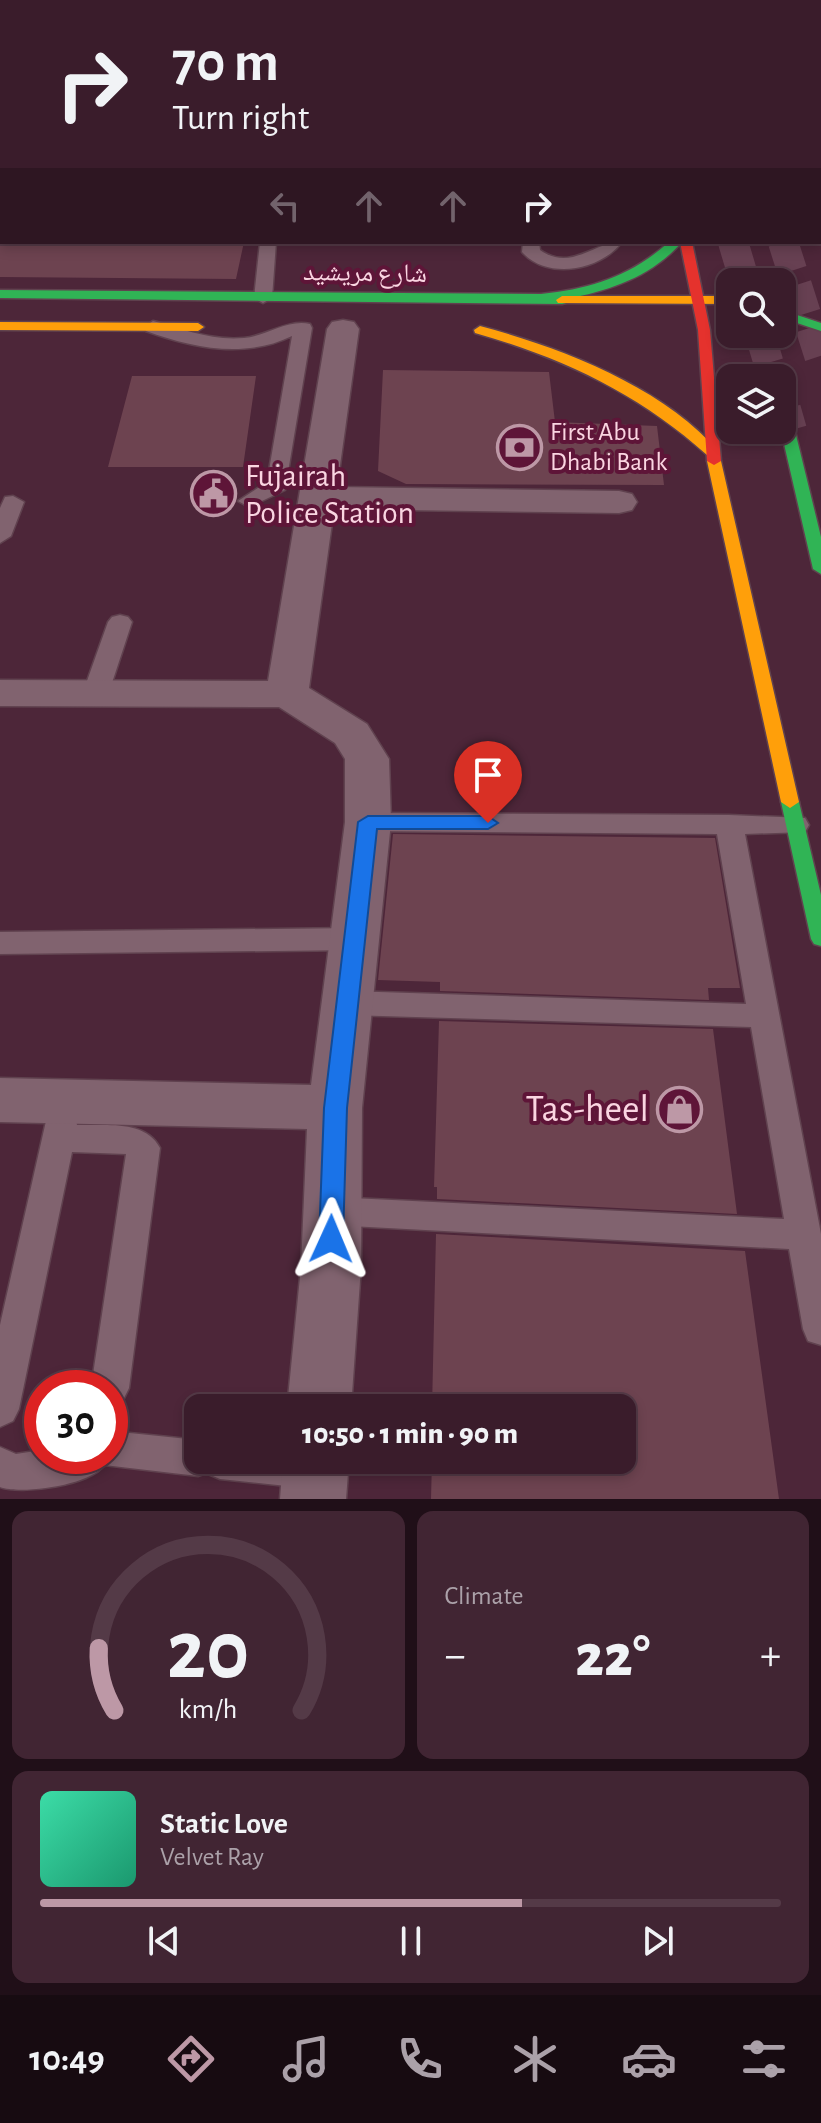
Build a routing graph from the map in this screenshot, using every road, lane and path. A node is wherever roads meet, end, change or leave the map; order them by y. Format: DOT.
graph roads {
  1 [pos="268,244"];
  2 [pos="531,244"];
  3 [pos="612,244"];
  4 [pos="674,244"];
  5 [pos="686,244"];
  6 [pos="691,266"];
  7 [pos="716,281"];
  8 [pos="0,294"];
  9 [pos="263,298"];
  10 [pos="490,301"];
  11 [pos="698,302"];
  12 [pos="716,302"];
  13 [pos="796,310"];
  14 [pos="796,317"];
  15 [pos="819,321"];
  16 [pos="796,325"];
  17 [pos="0,326"];
  18 [pos="153,327"];
  19 [pos="324,329"];
  20 [pos="541,330"];
  21 [pos="791,444"];
  22 [pos="712,452"];
  23 [pos="316,498"];
  24 [pos="249,501"];
  25 [pos="13,502"];
  26 [pos="619,502"];
  27 [pos="0,536"];
  28 [pos="821,569"];
  29 [pos="120,622"];
  30 [pos="0,693"];
  31 [pos="287,694"];
  32 [pos="95,695"];
  33 [pos="368,822"];
  34 [pos="729,824"];
  35 [pos="795,825"];
  36 [pos="356,939"];
  37 [pos="821,939"];
  38 [pos="0,943"];
  39 [pos="348,1003"];
  40 [pos="764,1016"];
  41 [pos="0,1100"];
  42 [pos="335,1108"];
  43 [pos="62,1120"];
  44 [pos="331,1211"];
  45 [pos="804,1235"];
  46 [pos="821,1329"];
  47 [pos="112,1370"];
  48 [pos="321,1394"];
  49 [pos="0,1409"];
  50 [pos="128,1451"];
  51 [pos="184,1457"];
  52 [pos="0,1466"];
  53 [pos="24,1471"];
  1 -- 9 [label="lane"];
  2 -- 3 [label="lane"];
  4 -- 10 [label="main road"];
  5 -- 6 [label="main road"];
  6 -- 7 [label="main road"];
  6 -- 11 [label="main road"];
  8 -- 9 [label="main road, شارع مريشيد"];
  9 -- 10 [label="main road, شارع مريشيد"];
  10 -- 11 [label="main road, شارع مريشيد"];
  11 -- 12 [label="main road, شارع مريشيد"];
  11 -- 22 [label="main road"];
  13 -- 15 [label="main road"];
  14 -- 15 [label="main road"];
  15 -- 16 [label="main road"];
  17 -- 18 [label="main road, شارع مريشيد"];
  18 -- 19 [label="main road, شارع مريشيد"];
  18 -- 19 [label="lane"];
  19 -- 23 [label="street"];
  19 -- 24 [label="lane"];
  20 -- 22 [label="main road"];
  21 -- 28 [label="main road"];
  22 -- 35 [label="main road"];
  23 -- 26 [label="street"];
  23 -- 31 [label="street"];
  25 -- 27 [label="lane"];
  29 -- 32 [label="lane"];
  30 -- 32 [label="street"];
  31 -- 32 [label="street"];
  31 -- 33 [label="street"];
  33 -- 34 [label="lane"];
  33 -- 36 [label="street"];
  34 -- 35 [label="lane"];
  34 -- 40 [label="lane"];
  35 -- 37 [label="main road"];
  36 -- 38 [label="lane"];
  36 -- 39 [label="street"];
  39 -- 40 [label="lane"];
  39 -- 42 [label="street"];
  40 -- 45 [label="lane"];
  41 -- 43 [label="street"];
  42 -- 43 [label="street"];
  42 -- 44 [label="street"];
  43 -- 47 [label="lane"];
  43 -- 49 [label="lane"];
  44 -- 45 [label="lane"];
  44 -- 48 [label="street"];
  45 -- 46 [label="lane"];
  50 -- 51 [label="lane"];
  52 -- 53 [label="lane"];
}
